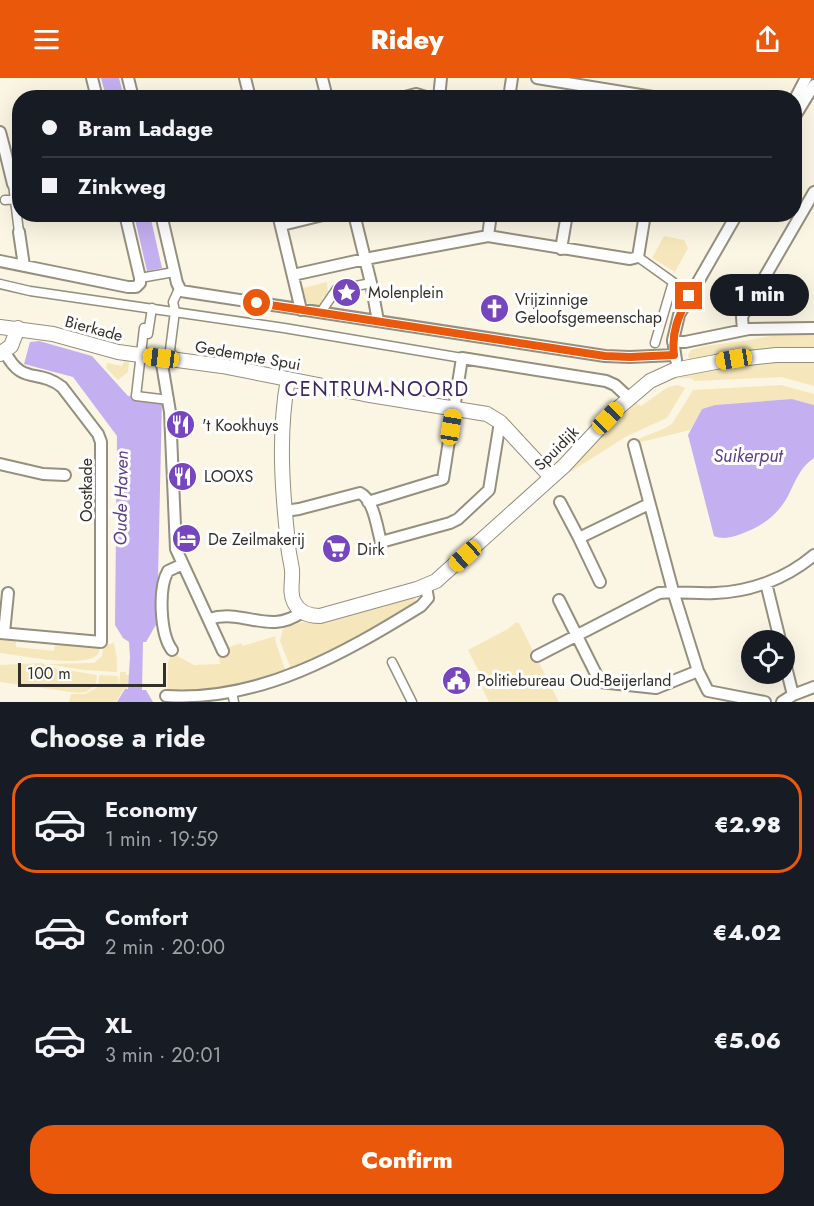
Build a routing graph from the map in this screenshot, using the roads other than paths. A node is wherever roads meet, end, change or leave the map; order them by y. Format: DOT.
graph roads {
  1 [pos="537,78"];
  2 [pos="814,85"];
  3 [pos="581,90"];
  4 [pos="802,105"];
  5 [pos="0,132"];
  6 [pos="2,147"];
  7 [pos="12,181"];
  8 [pos="814,192"];
  9 [pos="4,200"];
  10 [pos="12,200"];
  11 [pos="802,213"];
  12 [pos="18,222"];
  13 [pos="127,222"];
  14 [pos="163,222"];
  15 [pos="280,222"];
  16 [pos="294,222"];
  17 [pos="356,222"];
  18 [pos="490,222"];
  19 [pos="566,222"];
  20 [pos="644,222"];
  21 [pos="732,222"];
  22 [pos="797,222"];
  23 [pos="286,224"];
  24 [pos="19,232"];
  25 [pos="488,236"];
  26 [pos="561,249"];
  27 [pos="638,258"];
  28 [pos="365,259"];
  29 [pos="0,261"];
  30 [pos="24,267"];
  31 [pos="174,272"];
  32 [pos="293,275"];
  33 [pos="140,278"];
  34 [pos="371,283"];
  35 [pos="0,284"];
  36 [pos="128,287"];
  37 [pos="179,289"];
  38 [pos="125,304"];
  39 [pos="152,308"];
  40 [pos="180,310"];
  41 [pos="301,310"];
  42 [pos="321,312"];
  43 [pos="378,321"];
  44 [pos="147,325"];
  45 [pos="0,327"];
  46 [pos="18,328"];
  47 [pos="814,328"];
  48 [pos="743,330"];
  49 [pos="673,342"];
  50 [pos="655,343"];
  51 [pos="144,348"];
  52 [pos="2,353"];
  53 [pos="674,355"];
  54 [pos="814,355"];
  55 [pos="462,358"];
  56 [pos="167,359"];
  57 [pos="679,369"];
  58 [pos="288,379"];
  59 [pos="625,394"];
  60 [pos="169,400"];
  61 [pos="454,409"];
  62 [pos="500,422"];
  63 [pos="634,445"];
  64 [pos="0,464"];
  65 [pos="65,475"];
  66 [pos="551,477"];
  67 [pos="368,502"];
  68 [pos="560,502"];
  69 [pos="649,504"];
  70 [pos="285,511"];
  71 [pos="579,538"];
  72 [pos="814,555"];
  73 [pos="183,564"];
  74 [pos="600,582"];
  75 [pos="766,583"];
  76 [pos="426,587"];
  77 [pos="673,591"];
  78 [pos="8,593"];
  79 [pos="560,600"];
  80 [pos="302,612"];
  81 [pos="209,619"];
  82 [pos="778,630"];
  83 [pos="2,633"];
  84 [pos="578,634"];
  85 [pos="172,650"];
  86 [pos="223,651"];
  87 [pos="537,657"];
  88 [pos="392,662"];
  89 [pos="698,671"];
  90 [pos="791,684"];
  91 [pos="814,687"];
  92 [pos="794,695"];
  93 [pos="233,697"];
  94 [pos="164,699"];
  95 [pos="412,702"];
  96 [pos="765,702"];
  97 [pos="782,702"];
  1 -- 3 [label="street"];
  2 -- 4 [label="street"];
  5 -- 6 [label="street"];
  6 -- 7 [label="street"];
  8 -- 11 [label="street"];
  9 -- 10 [label="street"];
  12 -- 24 [label="street"];
  13 -- 33 [label="street"];
  14 -- 31 [label="street"];
  15 -- 32 [label="street"];
  16 -- 23 [label="street"];
  17 -- 28 [label="street"];
  18 -- 25 [label="street"];
  19 -- 26 [label="street"];
  20 -- 27 [label="street"];
  21 -- 49 [label="street"];
  22 -- 48 [label="street"];
  24 -- 30 [label="street"];
  25 -- 26 [label="street"];
  25 -- 28 [label="street"];
  26 -- 27 [label="street"];
  27 -- 50 [label="street"];
  28 -- 32 [label="street"];
  28 -- 34 [label="street"];
  29 -- 30 [label="street"];
  30 -- 36 [label="street"];
  31 -- 33 [label="street"];
  31 -- 37 [label="street"];
  32 -- 41 [label="street"];
  33 -- 36 [label="street"];
  34 -- 42 [label="street"];
  34 -- 43 [label="street"];
  35 -- 38 [label="street"];
  36 -- 38 [label="street"];
  37 -- 40 [label="street"];
  37 -- 41 [label="street"];
  38 -- 39 [label="street"];
  39 -- 40 [label="street"];
  39 -- 44 [label="street"];
  40 -- 55 [label="street"];
  40 -- 56 [label="street"];
  41 -- 42 [label="street"];
  42 -- 43 [label="street"];
  43 -- 53 [label="street"];
  44 -- 51 [label="street"];
  44 -- 51 [label="street"];
  45 -- 46 [label="street, Bierkade"];
  46 -- 51 [label="street, Bierkade"];
  46 -- 52 [label="street"];
  47 -- 48 [label="street"];
  48 -- 49 [label="street"];
  49 -- 53 [label="street"];
  51 -- 56 [label="street, Bierkade"];
  51 -- 60 [label="street"];
  52 -- 83 [label="street, Oostkade"];
  53 -- 57 [label="street"];
  54 -- 57 [label="street, Spuidijk"];
  55 -- 59 [label="street"];
  55 -- 61 [label="street"];
  56 -- 58 [label="street, Gedempte Spui"];
  56 -- 60 [label="street"];
  57 -- 59 [label="street, Spuidijk"];
  58 -- 61 [label="street, Gedempte Spui"];
  58 -- 70 [label="street"];
  59 -- 66 [label="street, Spuidijk"];
  60 -- 73 [label="street"];
  61 -- 62 [label="street, Gedempte Spui"];
  61 -- 67 [label="street"];
  62 -- 66 [label="street, Gedempte Spui"];
  62 -- 67 [label="street"];
  63 -- 69 [label="street"];
  64 -- 65 [label="street"];
  66 -- 76 [label="street, Spuidijk"];
  67 -- 70 [label="street"];
  68 -- 71 [label="street"];
  69 -- 71 [label="street"];
  69 -- 77 [label="street"];
  70 -- 80 [label="street"];
  71 -- 74 [label="street"];
  72 -- 75 [label="street"];
  73 -- 81 [label="street"];
  73 -- 85 [label="street"];
  75 -- 77 [label="street"];
  75 -- 82 [label="street"];
  76 -- 80 [label="street, Spuidijk"];
  76 -- 93 [label="street"];
  77 -- 84 [label="street"];
  77 -- 89 [label="street"];
  78 -- 83 [label="street"];
  79 -- 84 [label="street"];
  80 -- 81 [label="street"];
  81 -- 86 [label="street"];
  84 -- 87 [label="street"];
  84 -- 89 [label="street"];
  88 -- 95 [label="street"];
  89 -- 96 [label="street"];
  90 -- 92 [label="street"];
  91 -- 92 [label="street"];
  92 -- 97 [label="street"];
  93 -- 94 [label="street"];
}
